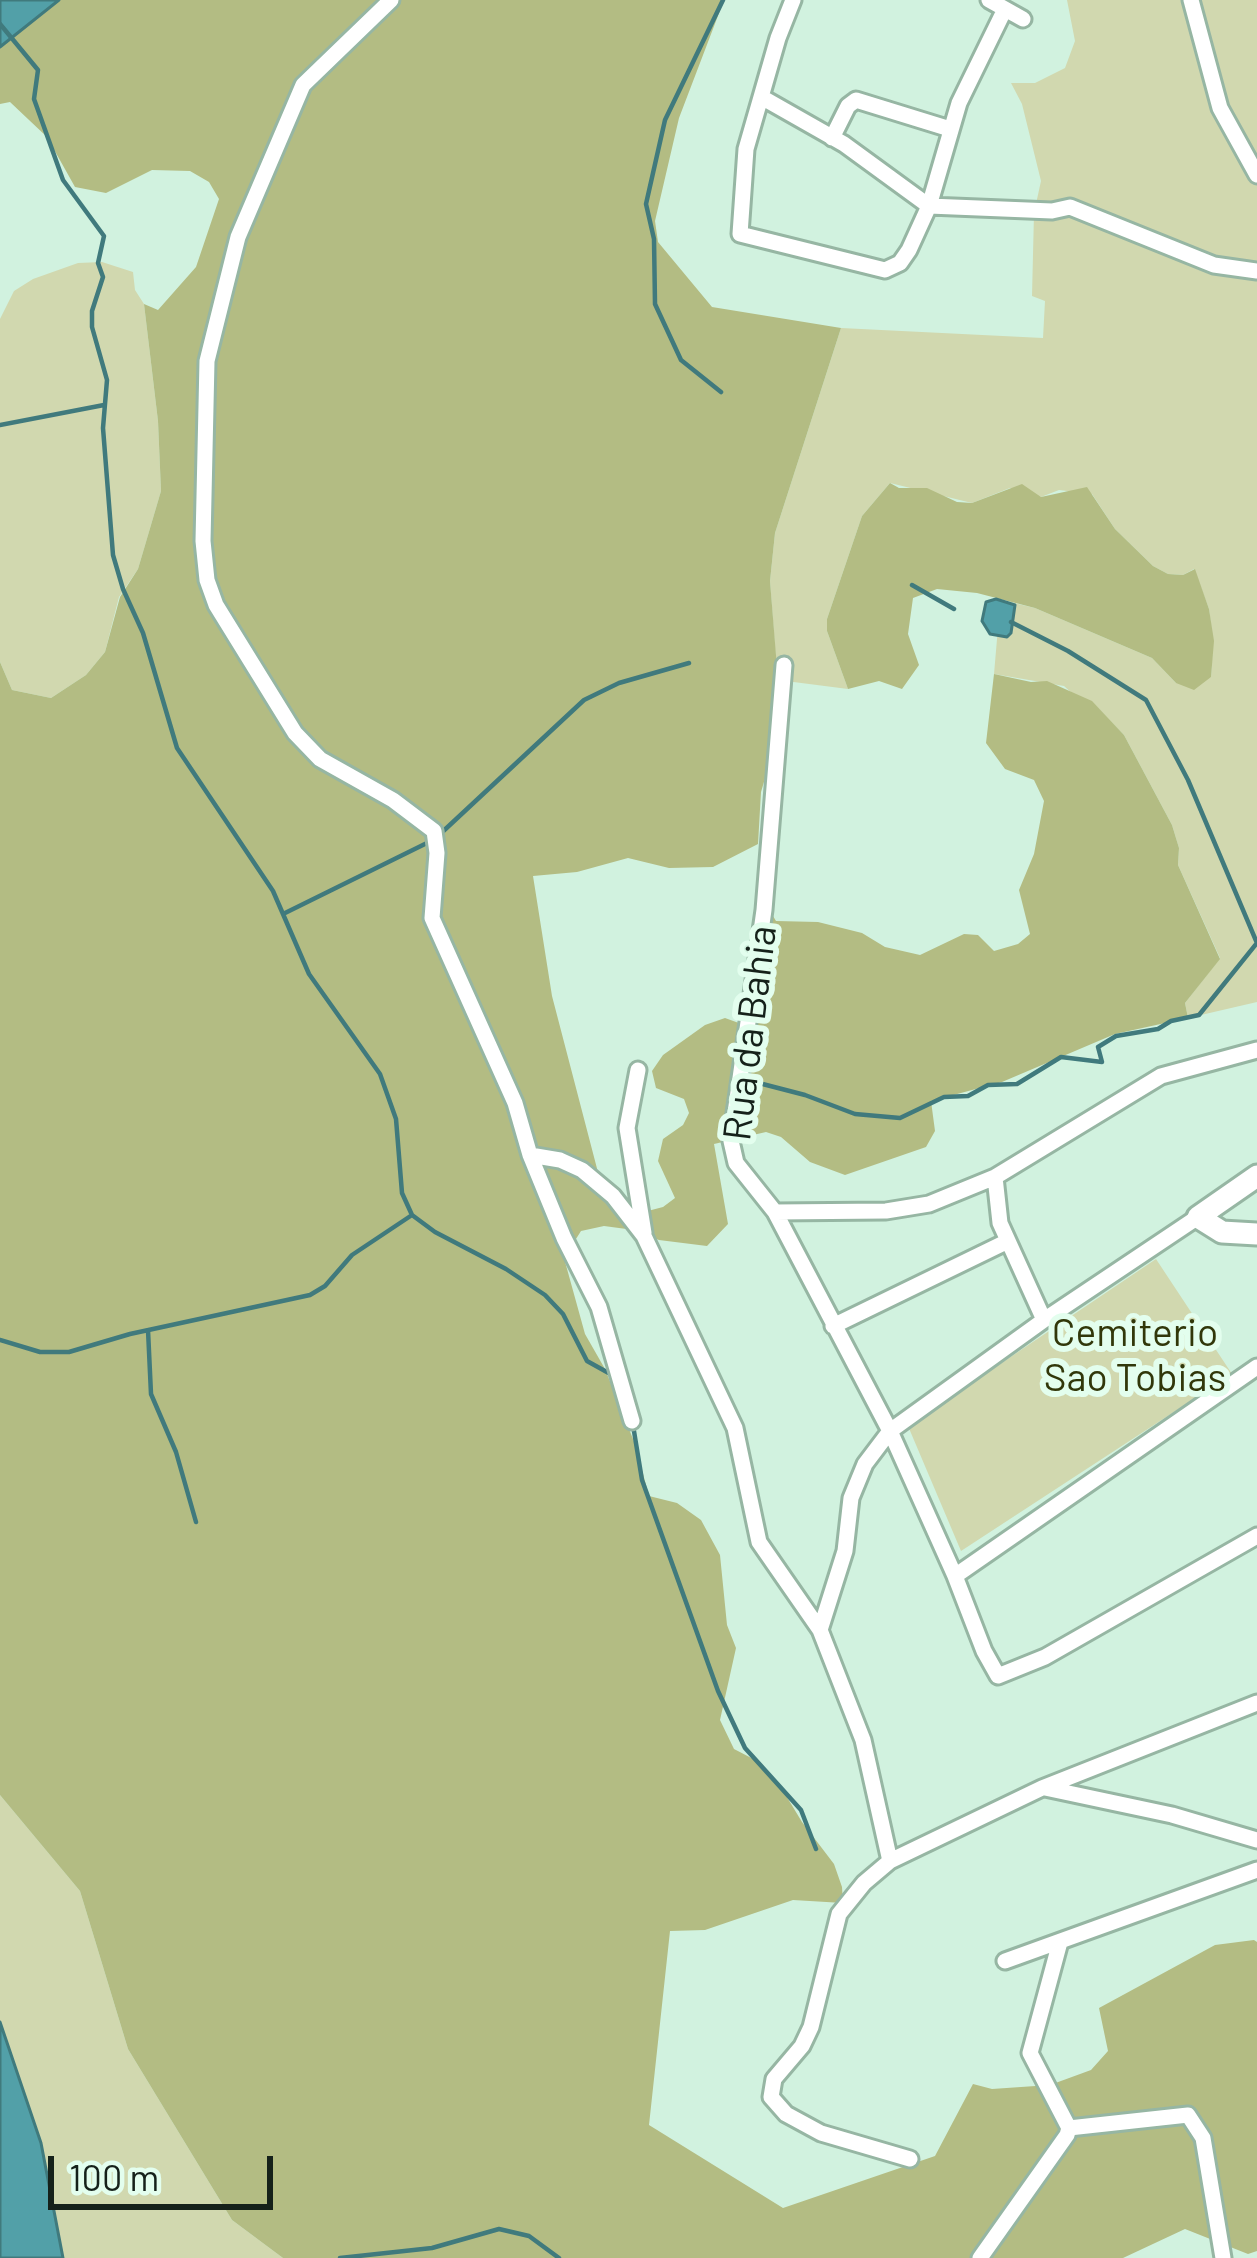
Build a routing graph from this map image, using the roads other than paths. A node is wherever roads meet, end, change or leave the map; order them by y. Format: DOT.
graph roads {
  1 [pos="392,0"];
  2 [pos="794,0"];
  3 [pos="989,0"];
  4 [pos="1191,0"];
  5 [pos="1004,10"];
  6 [pos="1023,19"];
  7 [pos="763,98"];
  8 [pos="950,129"];
  9 [pos="832,138"];
  10 [pos="1257,175"];
  11 [pos="929,206"];
  12 [pos="1257,271"];
  13 [pos="784,665"];
  14 [pos="1257,1050"];
  15 [pos="638,1070"];
  16 [pos="530,1155"];
  17 [pos="1257,1176"];
  18 [pos="995,1177"];
  19 [pos="775,1212"];
  20 [pos="1198,1217"];
  21 [pos="1257,1234"];
  22 [pos="644,1236"];
  23 [pos="1008,1241"];
  24 [pos="1044,1320"];
  25 [pos="833,1326"];
  26 [pos="1257,1367"];
  27 [pos="632,1421"];
  28 [pos="890,1431"];
  29 [pos="1257,1536"];
  30 [pos="955,1576"];
  31 [pos="820,1630"];
  32 [pos="1257,1703"];
  33 [pos="1042,1788"];
  34 [pos="1257,1840"];
  35 [pos="890,1861"];
  36 [pos="1257,1870"];
  37 [pos="1060,1942"];
  38 [pos="1005,1961"];
  39 [pos="1069,2128"];
  40 [pos="910,2159"];
  41 [pos="980,2258"];
  42 [pos="1223,2258"];
  1 -- 16 [label="street"];
  2 -- 7 [label="street"];
  3 -- 5 [label="street"];
  4 -- 10 [label="street"];
  5 -- 6 [label="street"];
  5 -- 8 [label="street"];
  7 -- 9 [label="street"];
  7 -- 11 [label="street"];
  8 -- 9 [label="street"];
  8 -- 11 [label="street"];
  9 -- 11 [label="street"];
  11 -- 12 [label="street"];
  13 -- 19 [label="street, Rua da Bahia"];
  14 -- 18 [label="street"];
  15 -- 22 [label="street"];
  16 -- 22 [label="street"];
  16 -- 27 [label="street"];
  17 -- 20 [label="street"];
  18 -- 19 [label="street"];
  18 -- 23 [label="street"];
  19 -- 25 [label="street, Rua da Bahia"];
  20 -- 21 [label="street"];
  20 -- 24 [label="street"];
  22 -- 31 [label="street"];
  23 -- 24 [label="street"];
  23 -- 25 [label="street"];
  24 -- 28 [label="street"];
  25 -- 28 [label="street, Rua da Bahia"];
  26 -- 30 [label="street"];
  28 -- 30 [label="street, Rua da Bahia"];
  28 -- 31 [label="street"];
  29 -- 30 [label="street, Rua da Bahia"];
  31 -- 35 [label="street"];
  32 -- 33 [label="street"];
  33 -- 34 [label="street"];
  33 -- 35 [label="street"];
  35 -- 40 [label="street"];
  36 -- 37 [label="street"];
  37 -- 38 [label="street"];
  37 -- 39 [label="street"];
  39 -- 41 [label="street"];
  39 -- 42 [label="street"];
}
